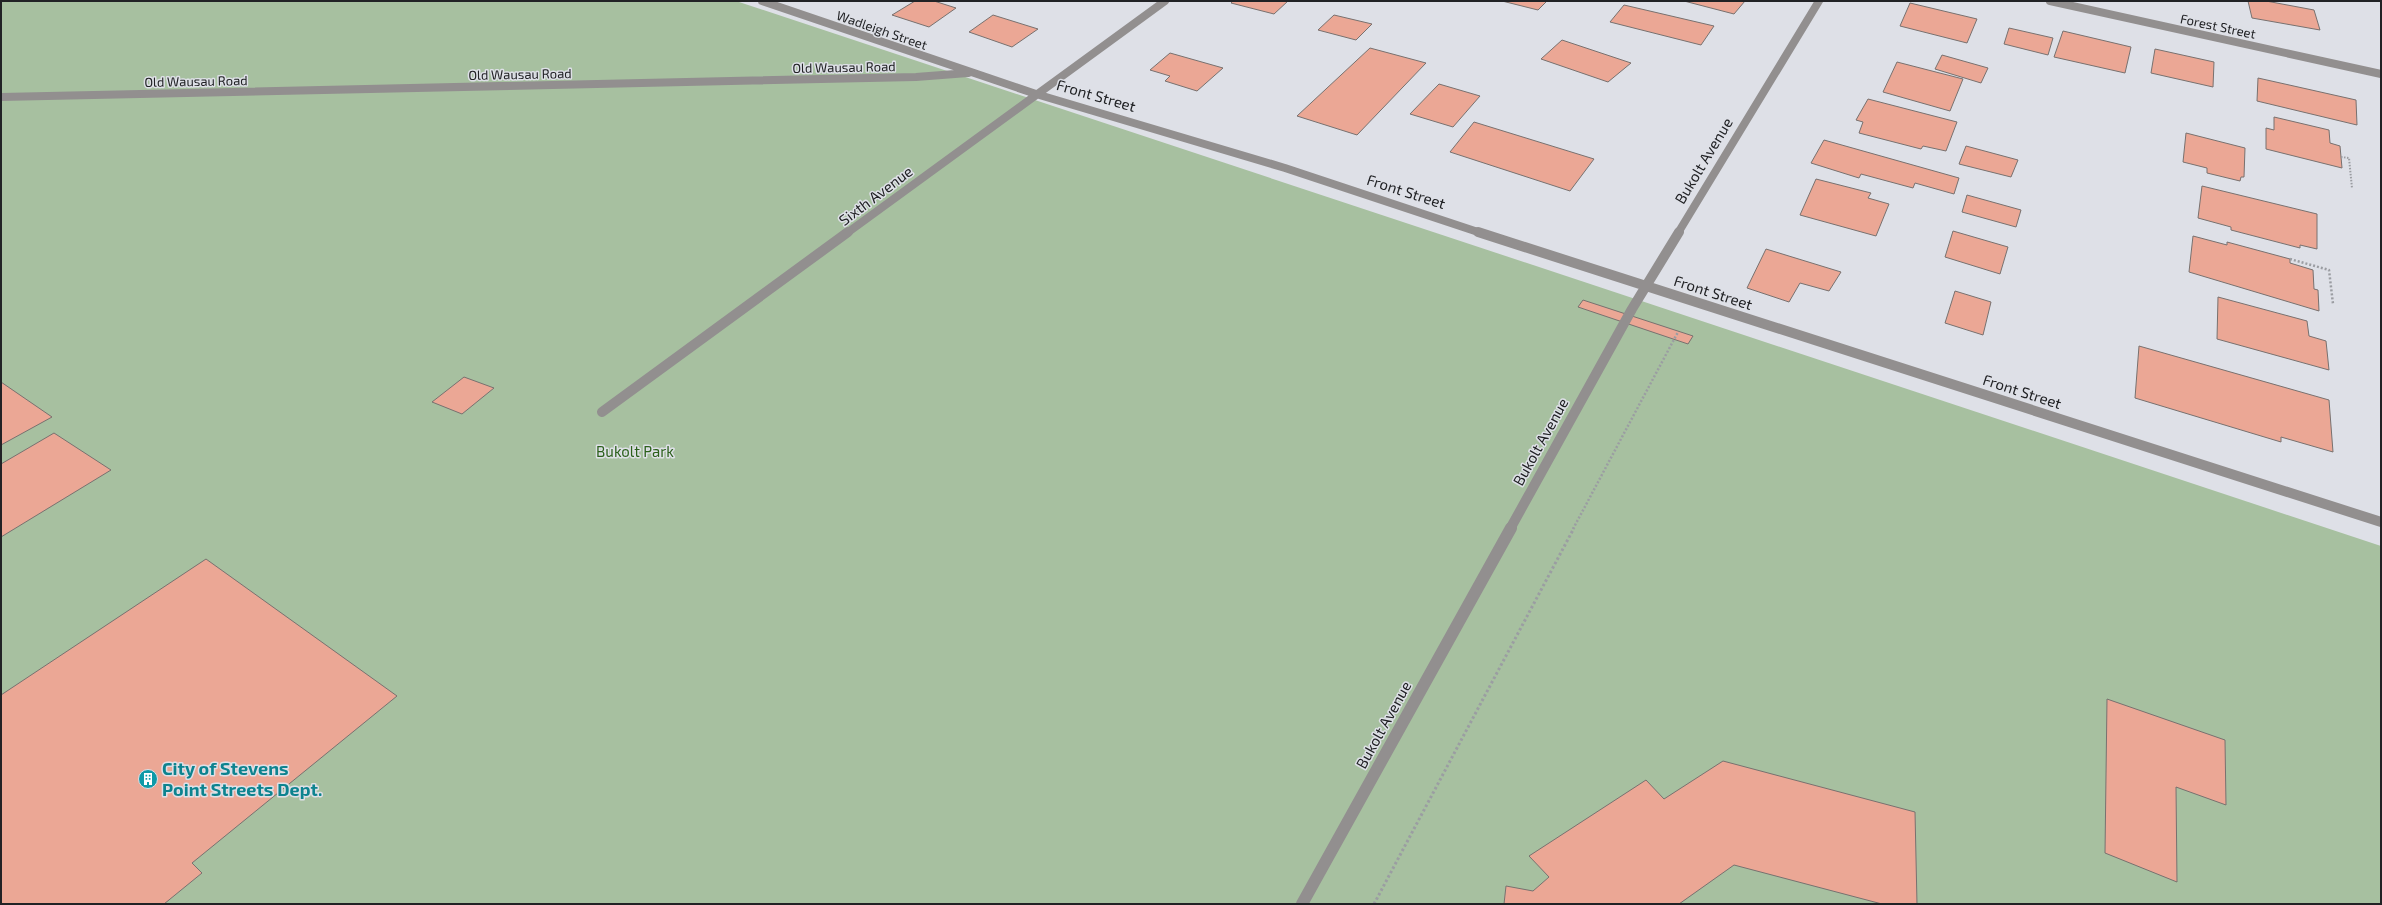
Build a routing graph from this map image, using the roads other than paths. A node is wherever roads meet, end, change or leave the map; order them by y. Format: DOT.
graph roads {
  1 [pos="762,1"];
  2 [pos="1165,1"];
  3 [pos="1819,1"];
  4 [pos="2050,1"];
  5 [pos="972,73"];
  6 [pos="2381,74"];
  7 [pos="1036,94"];
  8 [pos="1,97"];
  9 [pos="1644,287"];
  10 [pos="602,412"];
  11 [pos="2381,522"];
  12 [pos="1302,904"];
  1 -- 5 [label="street, Wadleigh Street"];
  2 -- 7 [label="street, Sixth Avenue"];
  3 -- 9 [label="street, Bukolt Avenue"];
  4 -- 6 [label="street, Forest Street"];
  5 -- 7 [label="street, Old Wausau Road"];
  5 -- 8 [label="street, Old Wausau Road"];
  7 -- 9 [label="street, Front Street"];
  7 -- 10 [label="street, Sixth Avenue"];
  9 -- 11 [label="street, Front Street"];
  9 -- 12 [label="street, Bukolt Avenue"];
}
